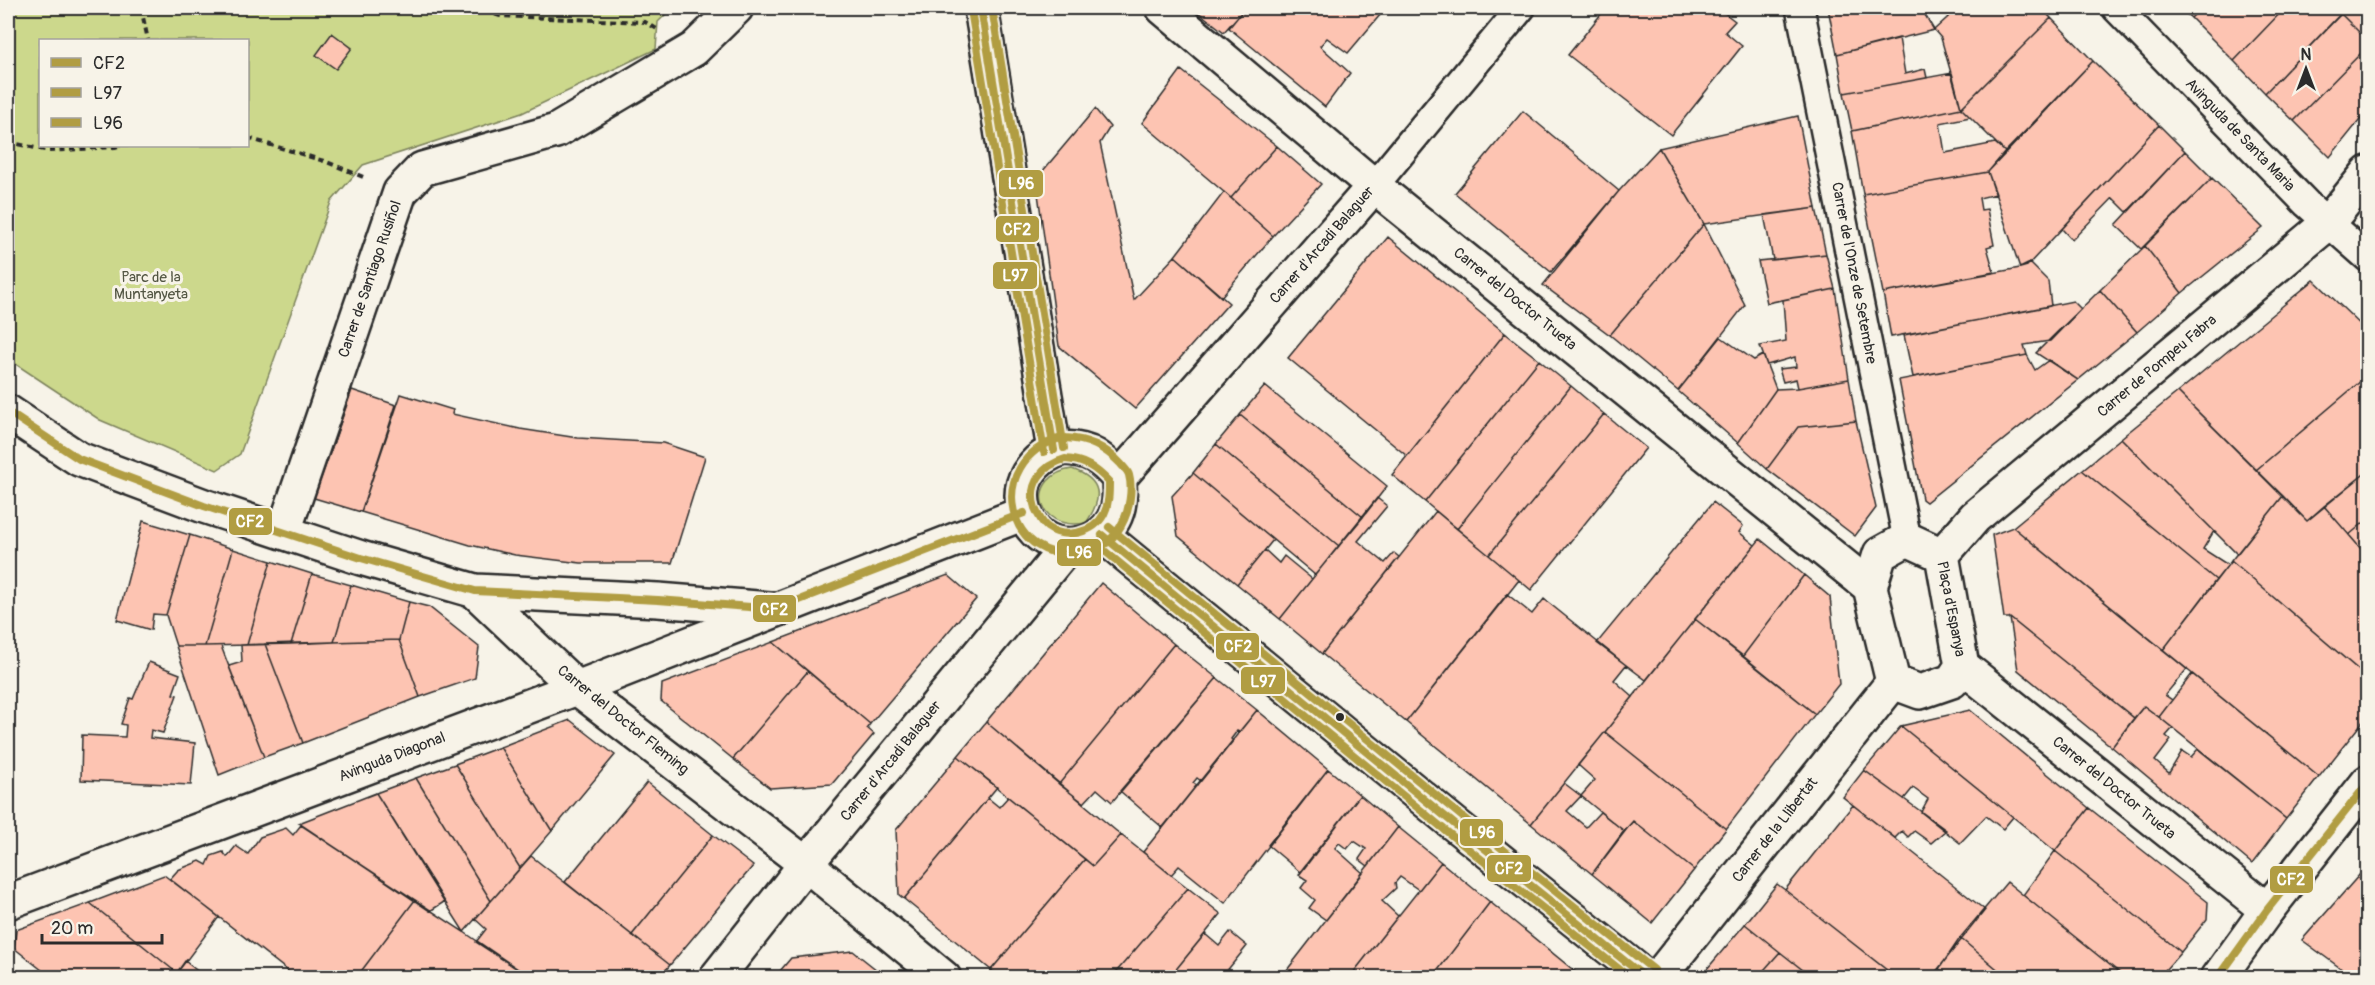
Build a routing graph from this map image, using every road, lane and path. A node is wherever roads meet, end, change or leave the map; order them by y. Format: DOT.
graph roads {
  1 [pos="141,8"];
  2 [pos="475,8"];
  3 [pos="736,8"];
  4 [pos="981,8"];
  5 [pos="1163,8"];
  6 [pos="1521,8"];
  7 [pos="1800,8"];
  8 [pos="2116,8"];
  9 [pos="148,39"];
  10 [pos="694,49"];
  11 [pos="249,138"];
  12 [pos="8,142"];
  13 [pos="115,147"];
  14 [pos="2367,173"];
  15 [pos="1374,186"];
  16 [pos="400,192"];
  17 [pos="2327,224"];
  18 [pos="2367,258"];
  19 [pos="8,412"];
  20 [pos="1054,450"];
  21 [pos="1119,478"];
  22 [pos="1024,513"];
  23 [pos="284,531"];
  24 [pos="1102,535"];
  25 [pos="1907,539"];
  26 [pos="1068,546"];
  27 [pos="1942,555"];
  28 [pos="1870,587"];
  29 [pos="475,591"];
  30 [pos="776,609"];
  31 [pos="1962,666"];
  32 [pos="1893,682"];
  33 [pos="577,688"];
  34 [pos="2367,782"];
  35 [pos="806,864"];
  36 [pos="8,902"];
  37 [pos="2267,910"];
  38 [pos="716,978"];
  39 [pos="944,978"];
  40 [pos="1647,978"];
  41 [pos="1658,978"];
  42 [pos="2218,978"];
  1 -- 9 [label="path"];
  2 -- 10 [label="path"];
  3 -- 10 [label="street, Carrer de Santiago Rusiñol"];
  4 -- 20 [label="street"];
  5 -- 15 [label="street, Carrer del Doctor Trueta"];
  6 -- 15 [label="street, Carrer d'Arcadi Balaguer"];
  7 -- 25 [label="street, Carrer de l'Onze de Setembre"];
  8 -- 17 [label="street, Avinguda de Santa Maria"];
  10 -- 16 [label="street, Carrer de Santiago Rusiñol"];
  11 -- 16 [label="path"];
  12 -- 13 [label="path"];
  14 -- 17 [label="street, Carrer de Pompeu Fabra"];
  15 -- 21 [label="street, Carrer d'Arcadi Balaguer"];
  15 -- 28 [label="street, Carrer del Doctor Trueta"];
  16 -- 23 [label="street, Carrer de Santiago Rusiñol"];
  17 -- 18 [label="street, Avinguda de Santa Maria"];
  17 -- 27 [label="street, Carrer de Pompeu Fabra"];
  19 -- 23 [label="street, Carrer del Doctor Fleming"];
  20 -- 21 [label="street"];
  20 -- 22 [label="street"];
  21 -- 24 [label="street"];
  22 -- 26 [label="street"];
  22 -- 30 [label="street, Avinguda Diagonal"];
  23 -- 29 [label="street, Carrer del Doctor Fleming"];
  24 -- 26 [label="street"];
  24 -- 40 [label="street"];
  25 -- 27 [label="street, Plaça d'Espanya"];
  25 -- 28 [label="street"];
  26 -- 35 [label="street, Carrer d'Arcadi Balaguer"];
  27 -- 31 [label="street, Plaça d'Espanya"];
  28 -- 32 [label="street"];
  29 -- 30 [label="street, Avinguda Diagonal"];
  29 -- 33 [label="street, Carrer del Doctor Fleming"];
  30 -- 33 [label="street, Avinguda Diagonal"];
  31 -- 32 [label="street, Plaça d'Espanya"];
  31 -- 37 [label="street, Carrer del Doctor Trueta"];
  32 -- 41 [label="street, Carrer de la Llibertat"];
  33 -- 35 [label="street, Carrer del Doctor Fleming"];
  33 -- 36 [label="street, Avinguda Diagonal"];
  34 -- 37 [label="street"];
  35 -- 38 [label="street, Carrer d'Arcadi Balaguer"];
  35 -- 39 [label="street, Carrer del Doctor Fleming"];
  37 -- 42 [label="street"];
}
